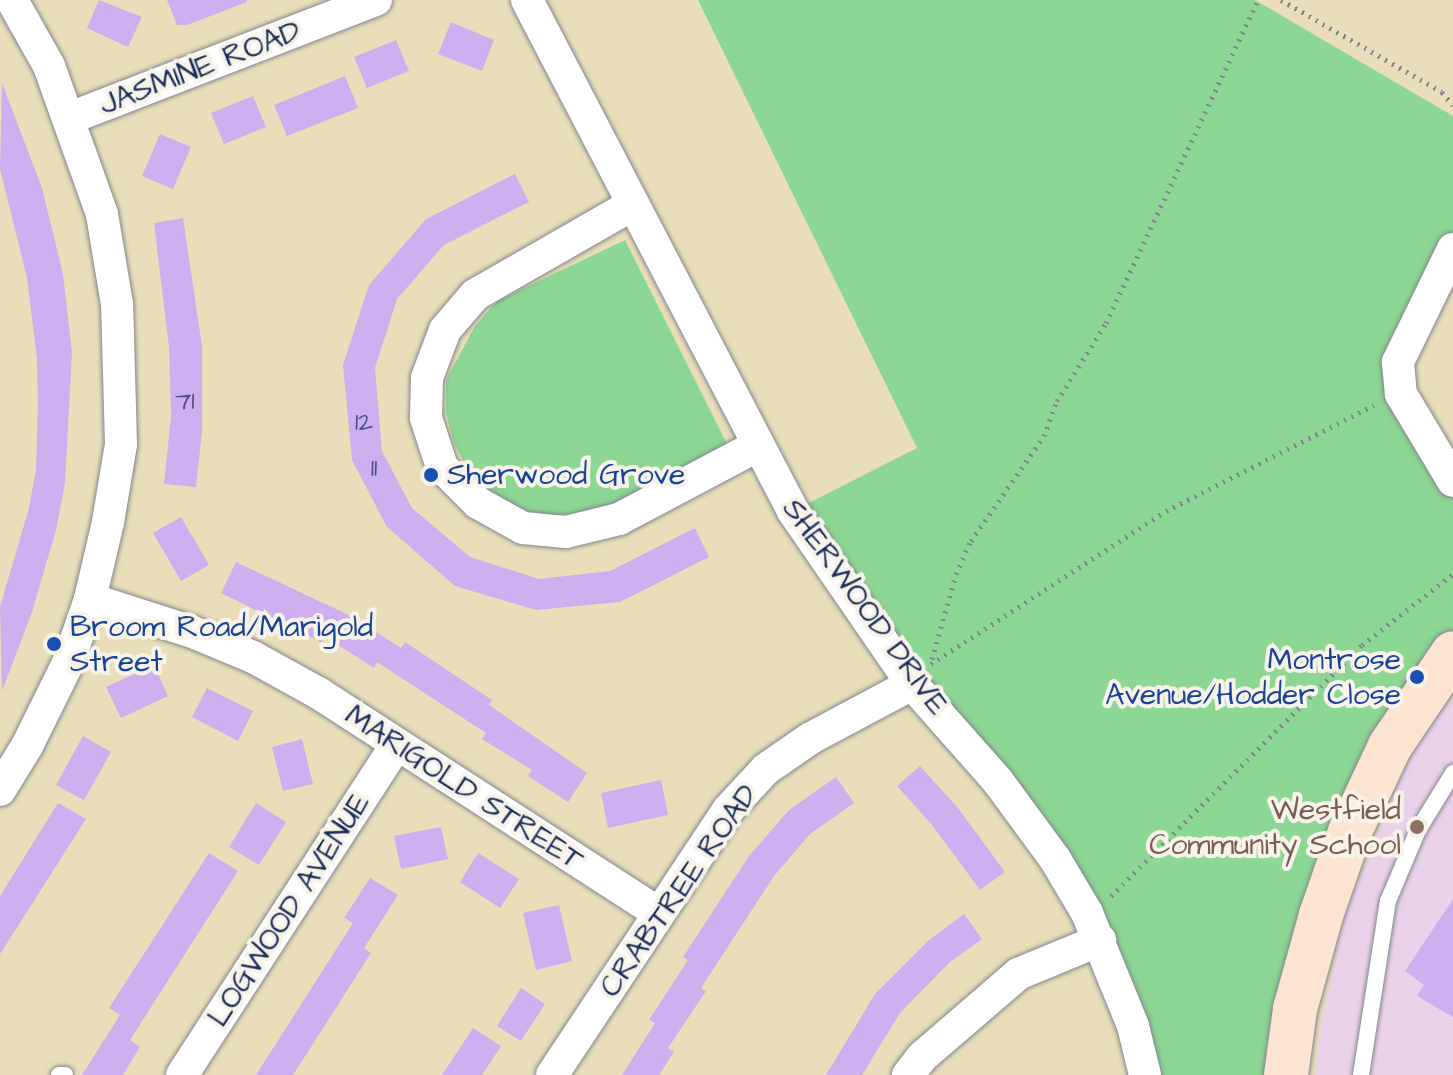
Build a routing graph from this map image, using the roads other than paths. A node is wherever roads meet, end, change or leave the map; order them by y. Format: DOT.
graph roads {
  1 [pos="12,0"];
  2 [pos="376,0"];
  3 [pos="527,0"];
  4 [pos="70,118"];
  5 [pos="632,205"];
  6 [pos="1453,249"];
  7 [pos="757,446"];
  8 [pos="1453,481"];
  9 [pos="90,599"];
  10 [pos="1453,653"];
  11 [pos="921,674"];
  12 [pos="396,745"];
  13 [pos="1453,773"];
  14 [pos="0,790"];
  15 [pos="658,913"];
  16 [pos="1094,926"];
  17 [pos="59,1075"];
  18 [pos="65,1075"];
  19 [pos="182,1075"];
  20 [pos="552,1075"];
  21 [pos="908,1075"];
  22 [pos="1145,1075"];
  23 [pos="1286,1075"];
  24 [pos="1361,1075"];
  1 -- 4 [label="street"];
  2 -- 4 [label="street, JASMINE ROAD"];
  3 -- 5 [label="street, SHERWOOD DRIVE"];
  4 -- 9 [label="street"];
  5 -- 7 [label="street, SHERWOOD DRIVE"];
  5 -- 7 [label="street"];
  6 -- 8 [label="street"];
  7 -- 11 [label="street, SHERWOOD DRIVE"];
  9 -- 12 [label="street, MARIGOLD STREET"];
  9 -- 14 [label="street"];
  10 -- 23 [label="street"];
  11 -- 15 [label="street, CRABTREE ROAD"];
  11 -- 16 [label="street, SHERWOOD DRIVE"];
  12 -- 15 [label="street, MARIGOLD STREET"];
  12 -- 19 [label="street, LOGWOOD AVENUE"];
  13 -- 24 [label="lane"];
  15 -- 20 [label="street, CRABTREE ROAD"];
  16 -- 21 [label="street"];
  16 -- 22 [label="street, SHERWOOD DRIVE"];
  17 -- 18 [label="lane"];
}
